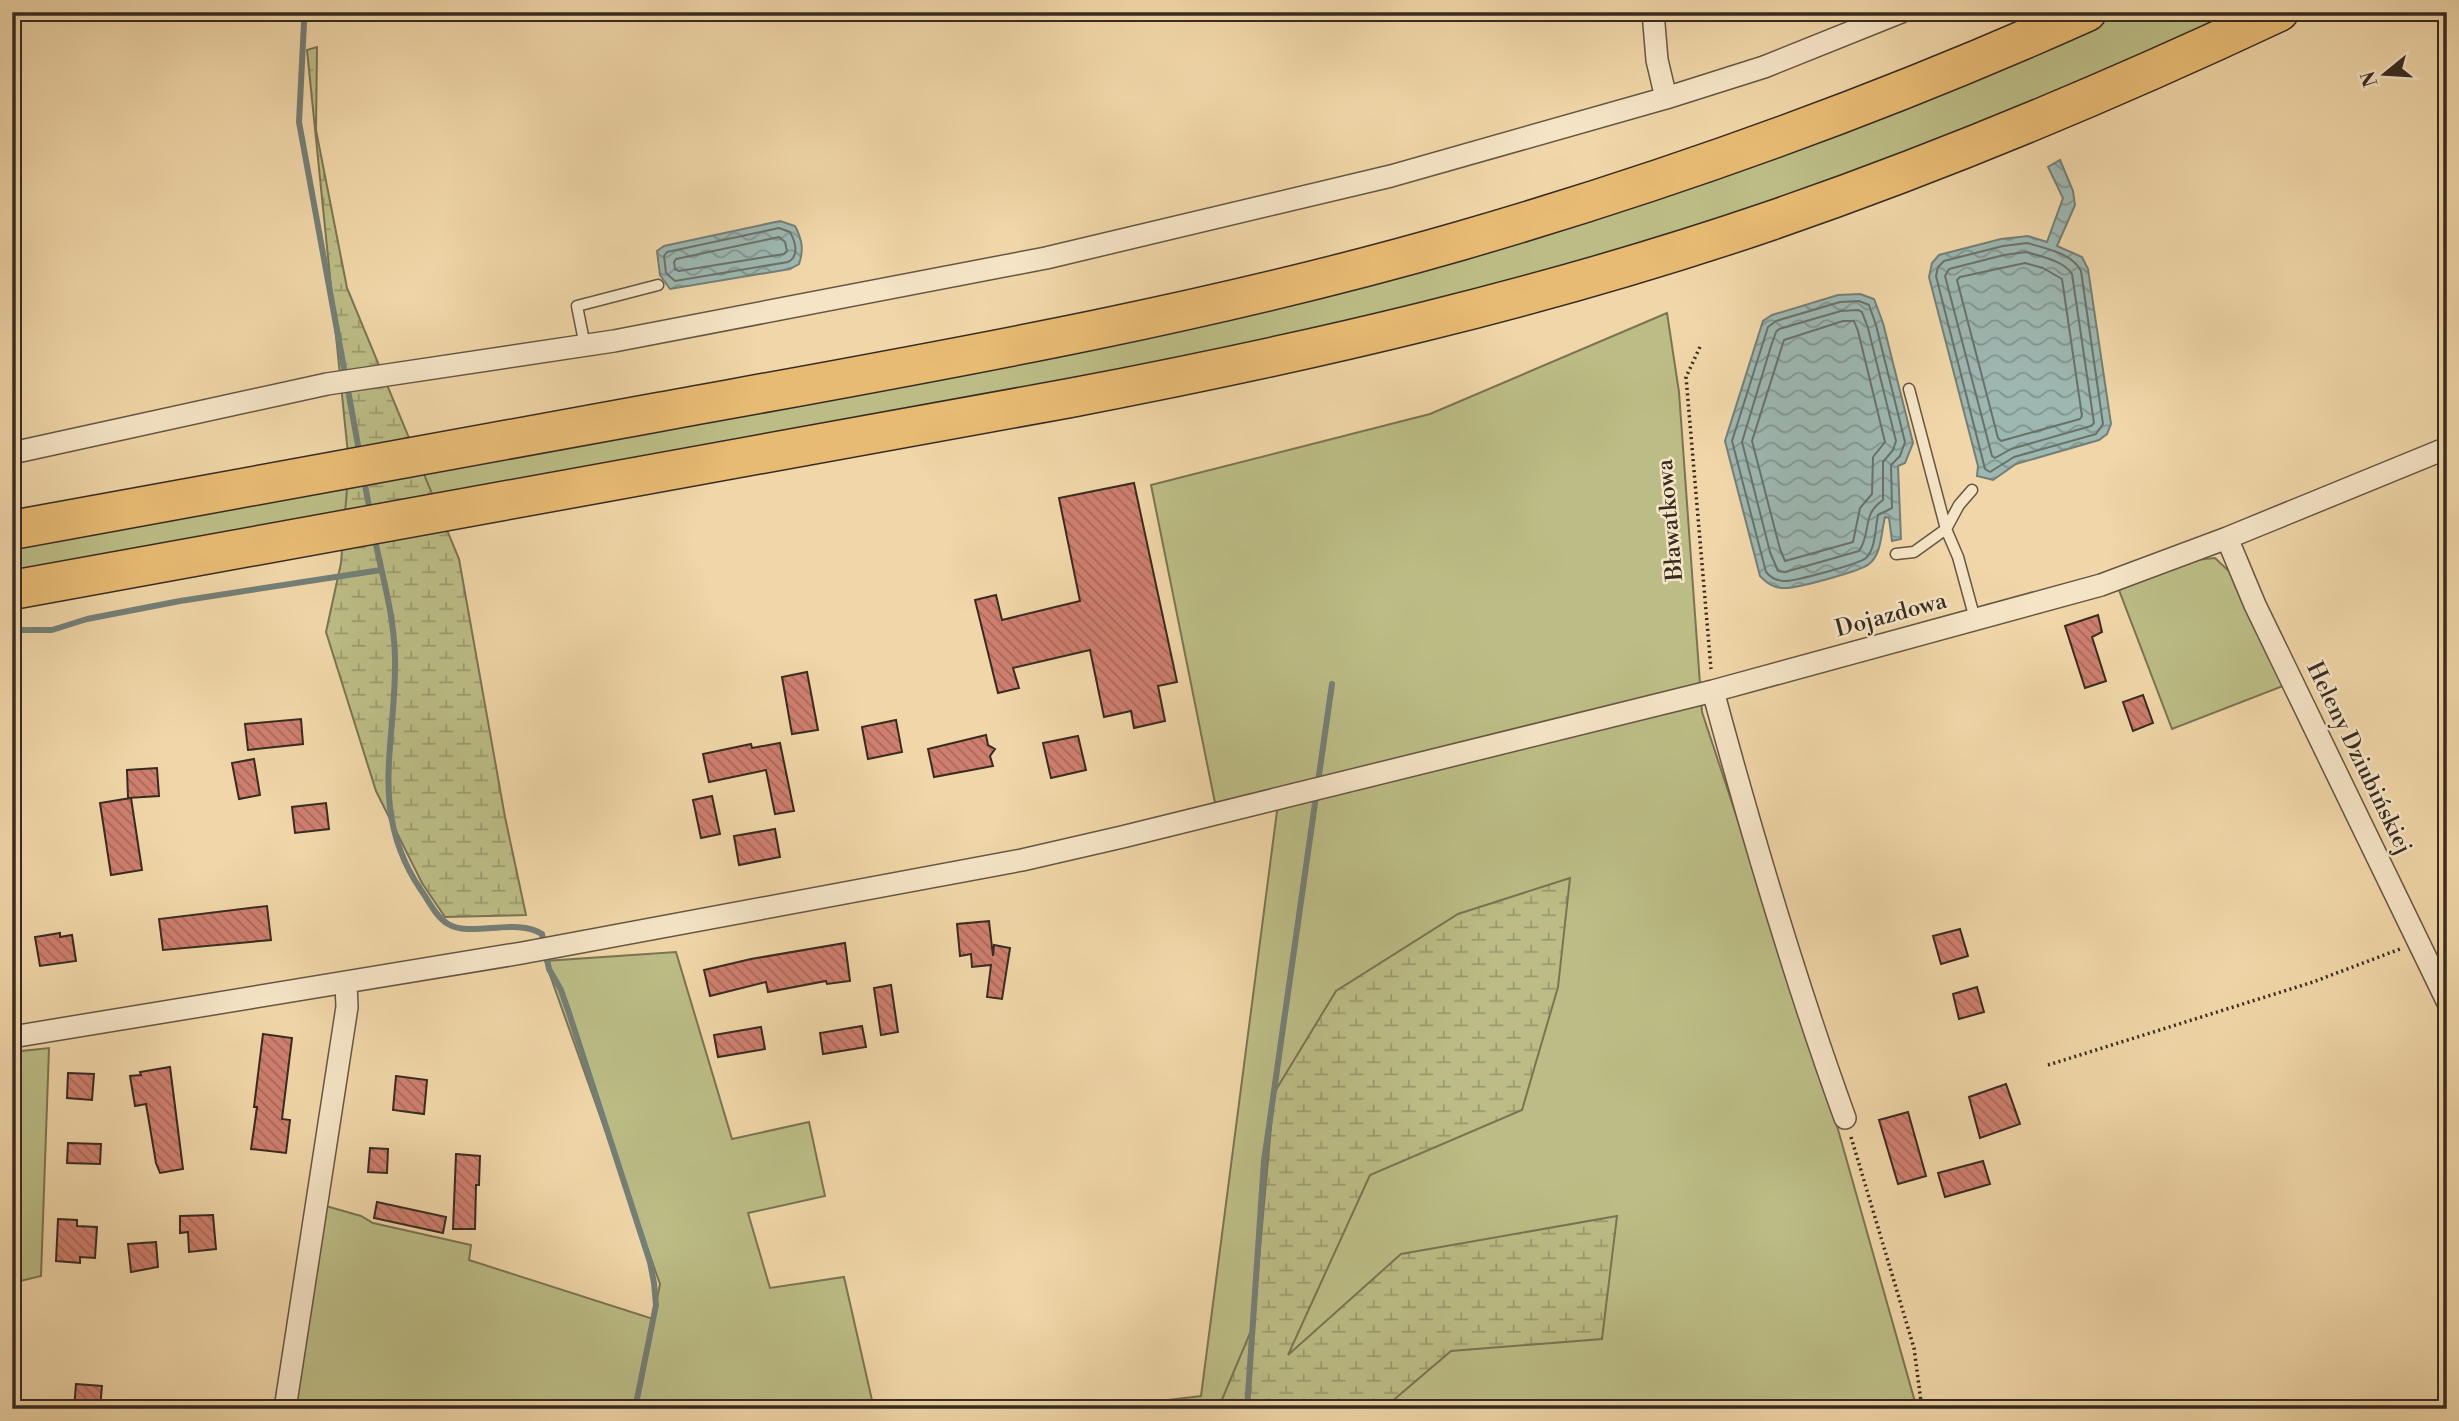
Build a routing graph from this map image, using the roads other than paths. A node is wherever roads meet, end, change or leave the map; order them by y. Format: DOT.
graph roads {
  1 [pos="1653,12"];
  2 [pos="1901,12"];
  3 [pos="2087,12"];
  4 [pos="2279,12"];
  5 [pos="1666,98"];
  6 [pos="658,285"];
  7 [pos="585,346"];
  8 [pos="1909,390"];
  9 [pos="2447,448"];
  10 [pos="12,453"];
  11 [pos="1972,490"];
  12 [pos="1946,529"];
  13 [pos="12,530"];
  14 [pos="2227,538"];
  15 [pos="1896,554"];
  16 [pos="12,590"];
  17 [pos="1975,619"];
  18 [pos="1713,691"];
  19 [pos="346,983"];
  20 [pos="2447,1000"];
  21 [pos="12,1037"];
  22 [pos="1845,1118"];
  23 [pos="285,1409"];
  1 -- 5 [label="street"];
  2 -- 5 [label="street"];
  3 -- 13 [label="highway"];
  4 -- 16 [label="highway"];
  5 -- 7 [label="street"];
  6 -- 7 [label="lane"];
  7 -- 10 [label="street"];
  8 -- 12 [label="lane"];
  9 -- 14 [label="street, Dojazdowa"];
  11 -- 12 [label="lane"];
  12 -- 15 [label="lane"];
  12 -- 17 [label="lane"];
  14 -- 17 [label="street, Dojazdowa"];
  14 -- 20 [label="street, Heleny Dziubińskiej"];
  17 -- 18 [label="street, Dojazdowa"];
  18 -- 19 [label="street, Dojazdowa"];
  18 -- 22 [label="street"];
  19 -- 21 [label="street, Dojazdowa"];
  19 -- 23 [label="street"];
}
